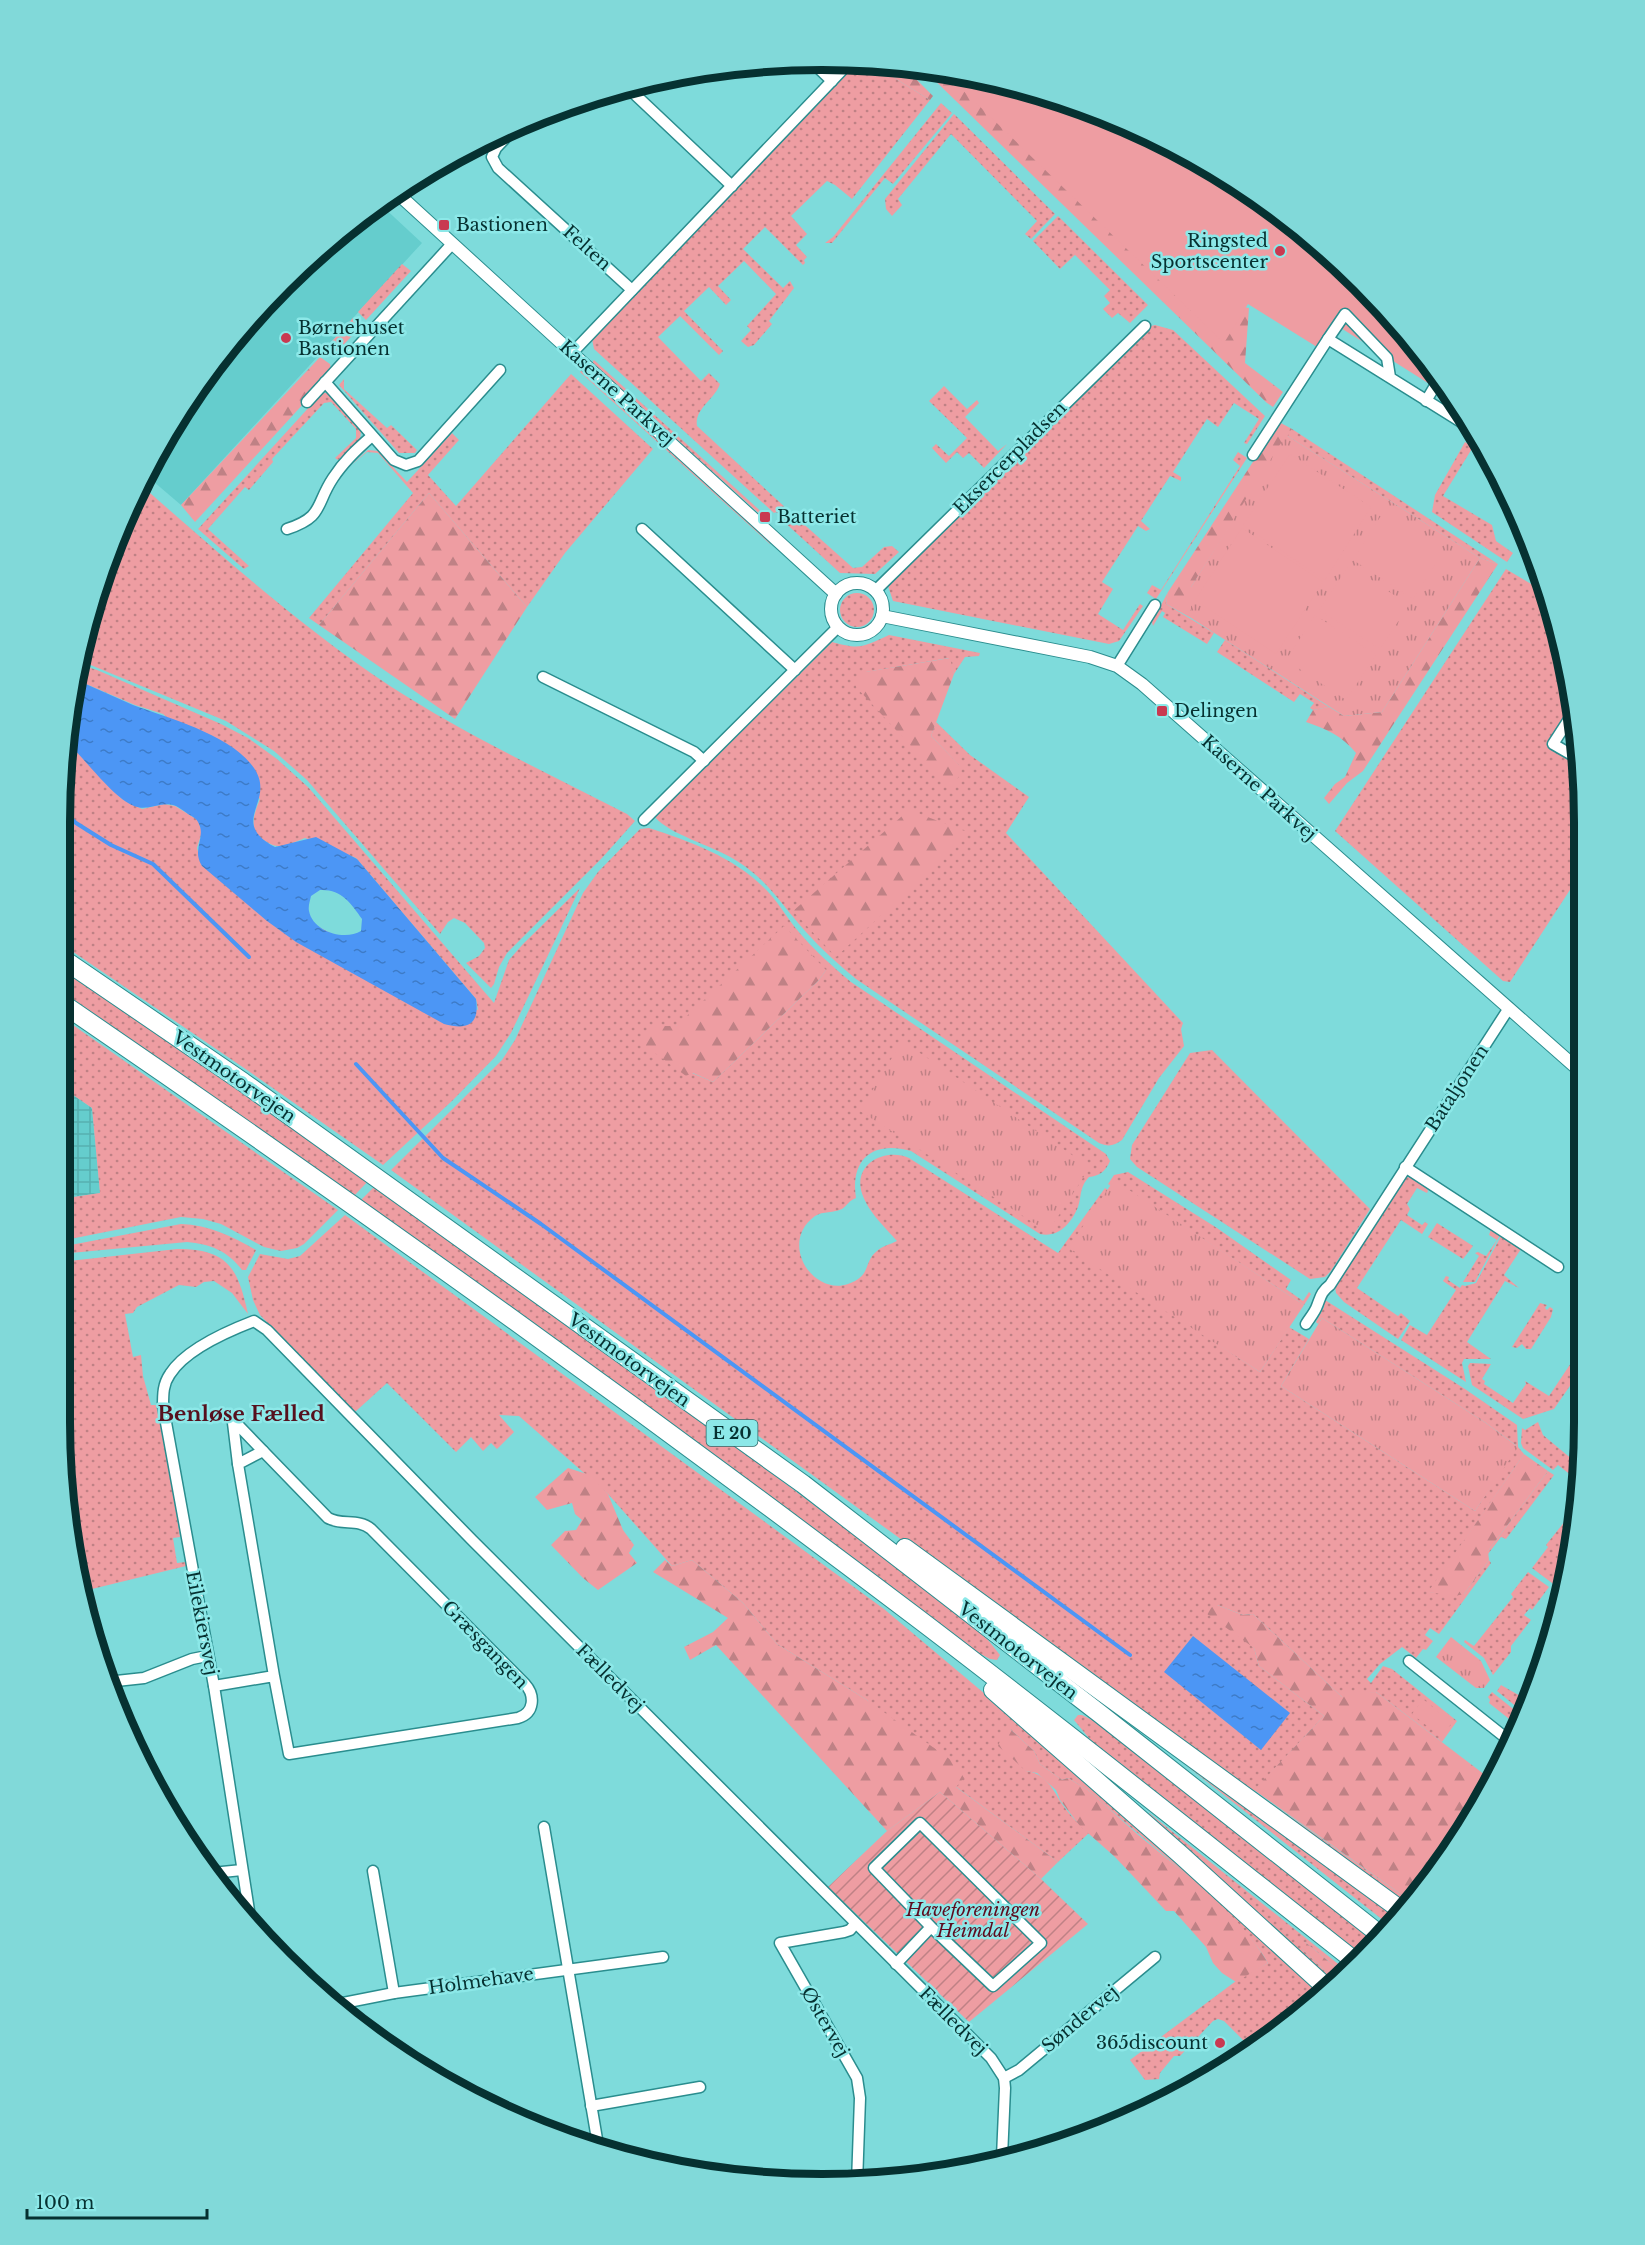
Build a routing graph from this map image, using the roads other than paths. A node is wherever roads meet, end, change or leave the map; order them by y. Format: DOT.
graph roads {
  1 [pos="820,70"];
  2 [pos="842,71"];
  3 [pos="832,81"];
  4 [pos="635,94"];
  5 [pos="500,143"];
  6 [pos="732,186"];
  7 [pos="402,199"];
  8 [pos="452,244"];
  9 [pos="632,290"];
  10 [pos="1145,326"];
  11 [pos="1328,339"];
  12 [pos="573,352"];
  13 [pos="500,370"];
  14 [pos="1389,376"];
  15 [pos="325,382"];
  16 [pos="1435,386"];
  17 [pos="1426,401"];
  18 [pos="308,402"];
  19 [pos="1457,420"];
  20 [pos="372,436"];
  21 [pos="1252,454"];
  22 [pos="287,529"];
  23 [pos="642,529"];
  24 [pos="875,591"];
  25 [pos="836,594"];
  26 [pos="1155,605"];
  27 [pos="882,616"];
  28 [pos="838,627"];
  29 [pos="1117,666"];
  30 [pos="795,670"];
  31 [pos="543,677"];
  32 [pos="1568,721"];
  33 [pos="1571,754"];
  34 [pos="704,761"];
  35 [pos="644,820"];
  36 [pos="70,964"];
  37 [pos="1509,1008"];
  38 [pos="70,1009"];
  39 [pos="1574,1066"];
  40 [pos="1405,1167"];
  41 [pos="1558,1267"];
  42 [pos="1306,1324"];
  43 [pos="202,1346"];
  44 [pos="263,1451"];
  45 [pos="238,1464"];
  46 [pos="803,1484"];
  47 [pos="918,1618"];
  48 [pos="207,1656"];
  49 [pos="1409,1661"];
  50 [pos="274,1676"];
  51 [pos="117,1681"];
  52 [pos="214,1686"];
  53 [pos="1505,1737"];
  54 [pos="544,1827"];
  55 [pos="242,1870"];
  56 [pos="373,1870"];
  57 [pos="220,1872"];
  58 [pos="248,1907"];
  59 [pos="1397,1907"];
  60 [pos="855,1924"];
  61 [pos="931,1927"];
  62 [pos="1376,1931"];
  63 [pos="663,1957"];
  64 [pos="1155,1957"];
  65 [pos="1350,1958"];
  66 [pos="896,1964"];
  67 [pos="568,1969"];
  68 [pos="1322,1984"];
  69 [pos="394,1994"];
  70 [pos="345,2003"];
  71 [pos="1004,2078"];
  72 [pos="700,2087"];
  73 [pos="591,2106"];
  74 [pos="597,2140"];
  75 [pos="1002,2152"];
  76 [pos="856,2173"];
  1 -- 3 [label="street"];
  2 -- 3 [label="street"];
  3 -- 6 [label="street"];
  4 -- 6 [label="street"];
  5 -- 9 [label="street, Felten"];
  6 -- 9 [label="street"];
  7 -- 8 [label="street, Kaserne Parkvej"];
  8 -- 12 [label="street, Kaserne Parkvej"];
  8 -- 15 [label="street"];
  9 -- 12 [label="street"];
  10 -- 24 [label="street, Eksercerpladsen"];
  11 -- 14 [label="street"];
  11 -- 14 [label="street"];
  11 -- 21 [label="street"];
  12 -- 25 [label="street, Kaserne Parkvej"];
  13 -- 20 [label="street"];
  14 -- 17 [label="street"];
  15 -- 18 [label="street"];
  15 -- 20 [label="street"];
  16 -- 17 [label="street"];
  17 -- 19 [label="street"];
  20 -- 22 [label="street"];
  23 -- 30 [label="street"];
  24 -- 25 [label="street"];
  24 -- 27 [label="street"];
  25 -- 28 [label="street"];
  26 -- 29 [label="street"];
  27 -- 28 [label="street"];
  27 -- 29 [label="street, Kaserne Parkvej"];
  28 -- 30 [label="street"];
  29 -- 37 [label="street, Kaserne Parkvej"];
  30 -- 34 [label="street"];
  31 -- 34 [label="street"];
  32 -- 33 [label="street"];
  34 -- 35 [label="street"];
  36 -- 46 [label="highway, Vestmotorvejen / E 20"];
  37 -- 39 [label="street, Kaserne Parkvej"];
  37 -- 40 [label="street, Bataljonen"];
  38 -- 47 [label="highway, Vestmotorvejen / E 20"];
  40 -- 41 [label="street"];
  40 -- 42 [label="street, Bataljonen"];
  43 -- 48 [label="street, Eilekiersvej"];
  43 -- 60 [label="street, Fælledvej"];
  44 -- 45 [label="street"];
  44 -- 45 [label="street, Græsgangen"];
  44 -- 50 [label="street, Græsgangen"];
  45 -- 50 [label="street, Græsgangen"];
  46 -- 59 [label="highway"];
  46 -- 62 [label="highway, Vestmotorvejen / E 20"];
  47 -- 65 [label="highway, Vestmotorvejen / E 20"];
  47 -- 68 [label="highway"];
  48 -- 51 [label="street"];
  48 -- 52 [label="street, Eilekiersvej"];
  49 -- 53 [label="street"];
  50 -- 52 [label="street"];
  52 -- 55 [label="street, Eilekiersvej"];
  54 -- 67 [label="street"];
  55 -- 57 [label="street"];
  55 -- 58 [label="street, Eilekiersvej"];
  56 -- 69 [label="street"];
  60 -- 66 [label="street, Fælledvej"];
  60 -- 76 [label="street, Østervej"];
  61 -- 61 [label="street"];
  61 -- 66 [label="street"];
  63 -- 67 [label="street, Holmehave"];
  64 -- 71 [label="street, Søndervej"];
  66 -- 71 [label="street, Fælledvej"];
  67 -- 69 [label="street, Holmehave"];
  67 -- 73 [label="street"];
  69 -- 70 [label="street, Holmehave"];
  71 -- 75 [label="street"];
  72 -- 73 [label="street"];
  73 -- 74 [label="street"];
}
